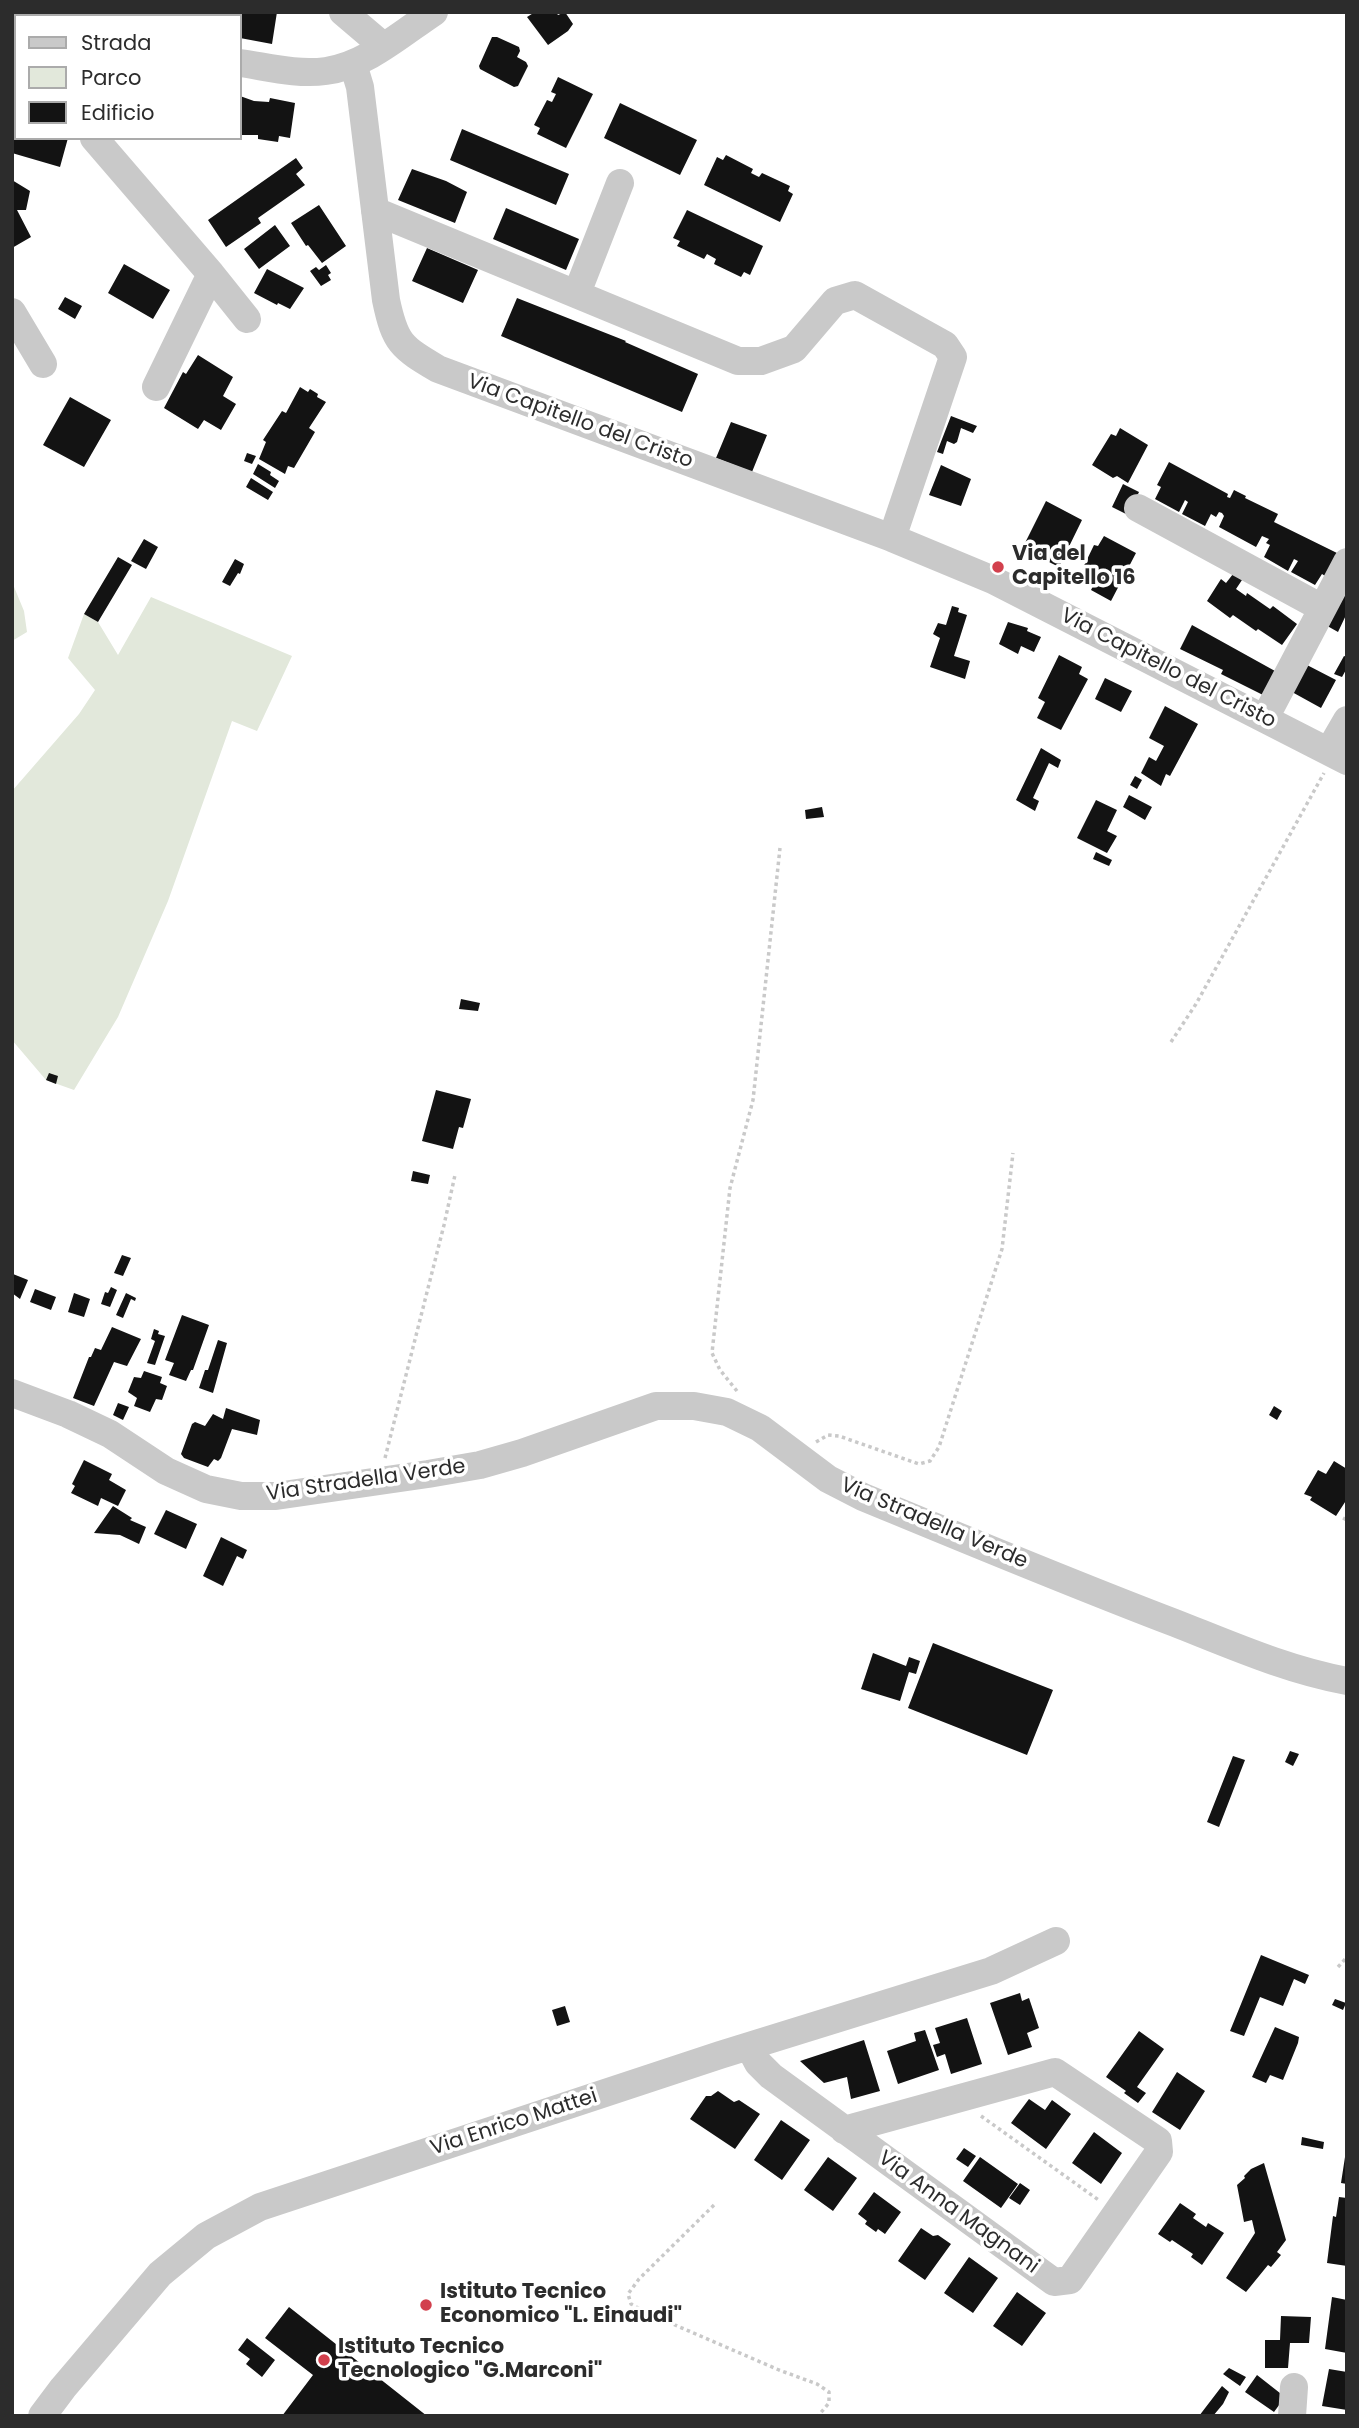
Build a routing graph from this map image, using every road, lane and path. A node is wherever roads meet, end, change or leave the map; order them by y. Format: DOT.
graph roads {
  1 [pos="343,12"];
  2 [pos="434,12"];
  3 [pos="383,46"];
  4 [pos="242,63"];
  5 [pos="353,64"];
  6 [pos="96,140"];
  7 [pos="620,183"];
  8 [pos="375,211"];
  9 [pos="211,274"];
  10 [pos="577,293"];
  11 [pos="12,312"];
  12 [pos="247,319"];
  13 [pos="43,364"];
  14 [pos="156,387"];
  15 [pos="1138,508"];
  16 [pos="892,538"];
  17 [pos="1347,562"];
  18 [pos="1322,608"];
  19 [pos="1265,718"];
  20 [pos="1347,720"];
  21 [pos="1337,755"];
  22 [pos="780,848"];
  23 [pos="1171,1042"];
  24 [pos="1013,1153"];
  25 [pos="455,1175"];
  26 [pos="12,1393"];
  27 [pos="761,1428"];
  28 [pos="801,1460"];
  29 [pos="374,1482"];
  30 [pos="1347,1681"];
  31 [pos="1056,1941"];
  32 [pos="1347,1956"];
  33 [pos="1338,1967"];
  34 [pos="749,2046"];
  35 [pos="966,2096"];
  36 [pos="885,2120"];
  37 [pos="844,2130"];
  38 [pos="873,2152"];
  39 [pos="714,2205"];
  40 [pos="1116,2212"];
  41 [pos="1294,2387"];
  42 [pos="42,2416"];
  43 [pos="818,2416"];
  44 [pos="1292,2416"];
  1 -- 3 [label="street"];
  2 -- 3 [label="street"];
  3 -- 5 [label="street"];
  4 -- 5 [label="street"];
  5 -- 8 [label="street, Via Capitello del Cristo"];
  6 -- 9 [label="street"];
  7 -- 10 [label="street"];
  8 -- 10 [label="street"];
  8 -- 16 [label="street, Via Capitello del Cristo"];
  9 -- 12 [label="street"];
  9 -- 14 [label="street"];
  10 -- 16 [label="street"];
  11 -- 13 [label="street"];
  15 -- 18 [label="street"];
  16 -- 19 [label="street, Via Capitello del Cristo"];
  17 -- 18 [label="street"];
  18 -- 19 [label="street"];
  19 -- 21 [label="street, Via Capitello del Cristo"];
  20 -- 21 [label="street"];
  21 -- 23 [label="path"];
  22 -- 27 [label="path"];
  24 -- 28 [label="path"];
  25 -- 29 [label="path"];
  26 -- 29 [label="street, Via Stradella Verde"];
  27 -- 28 [label="street, Via Stradella Verde"];
  27 -- 29 [label="street, Via Stradella Verde"];
  28 -- 30 [label="street, Via Stradella Verde"];
  31 -- 34 [label="street, Via Enrico Mattei"];
  32 -- 33 [label="path"];
  34 -- 37 [label="street, Via Anna Magnani"];
  34 -- 42 [label="street, Via Enrico Mattei"];
  35 -- 36 [label="street, Via Anna Magnani"];
  35 -- 40 [label="path"];
  35 -- 40 [label="street, Via Anna Magnani"];
  36 -- 37 [label="street, Via Anna Magnani"];
  36 -- 38 [label="street"];
  37 -- 38 [label="street, Via Anna Magnani"];
  38 -- 40 [label="street, Via Anna Magnani"];
  39 -- 43 [label="path"];
  41 -- 44 [label="street"];
}
